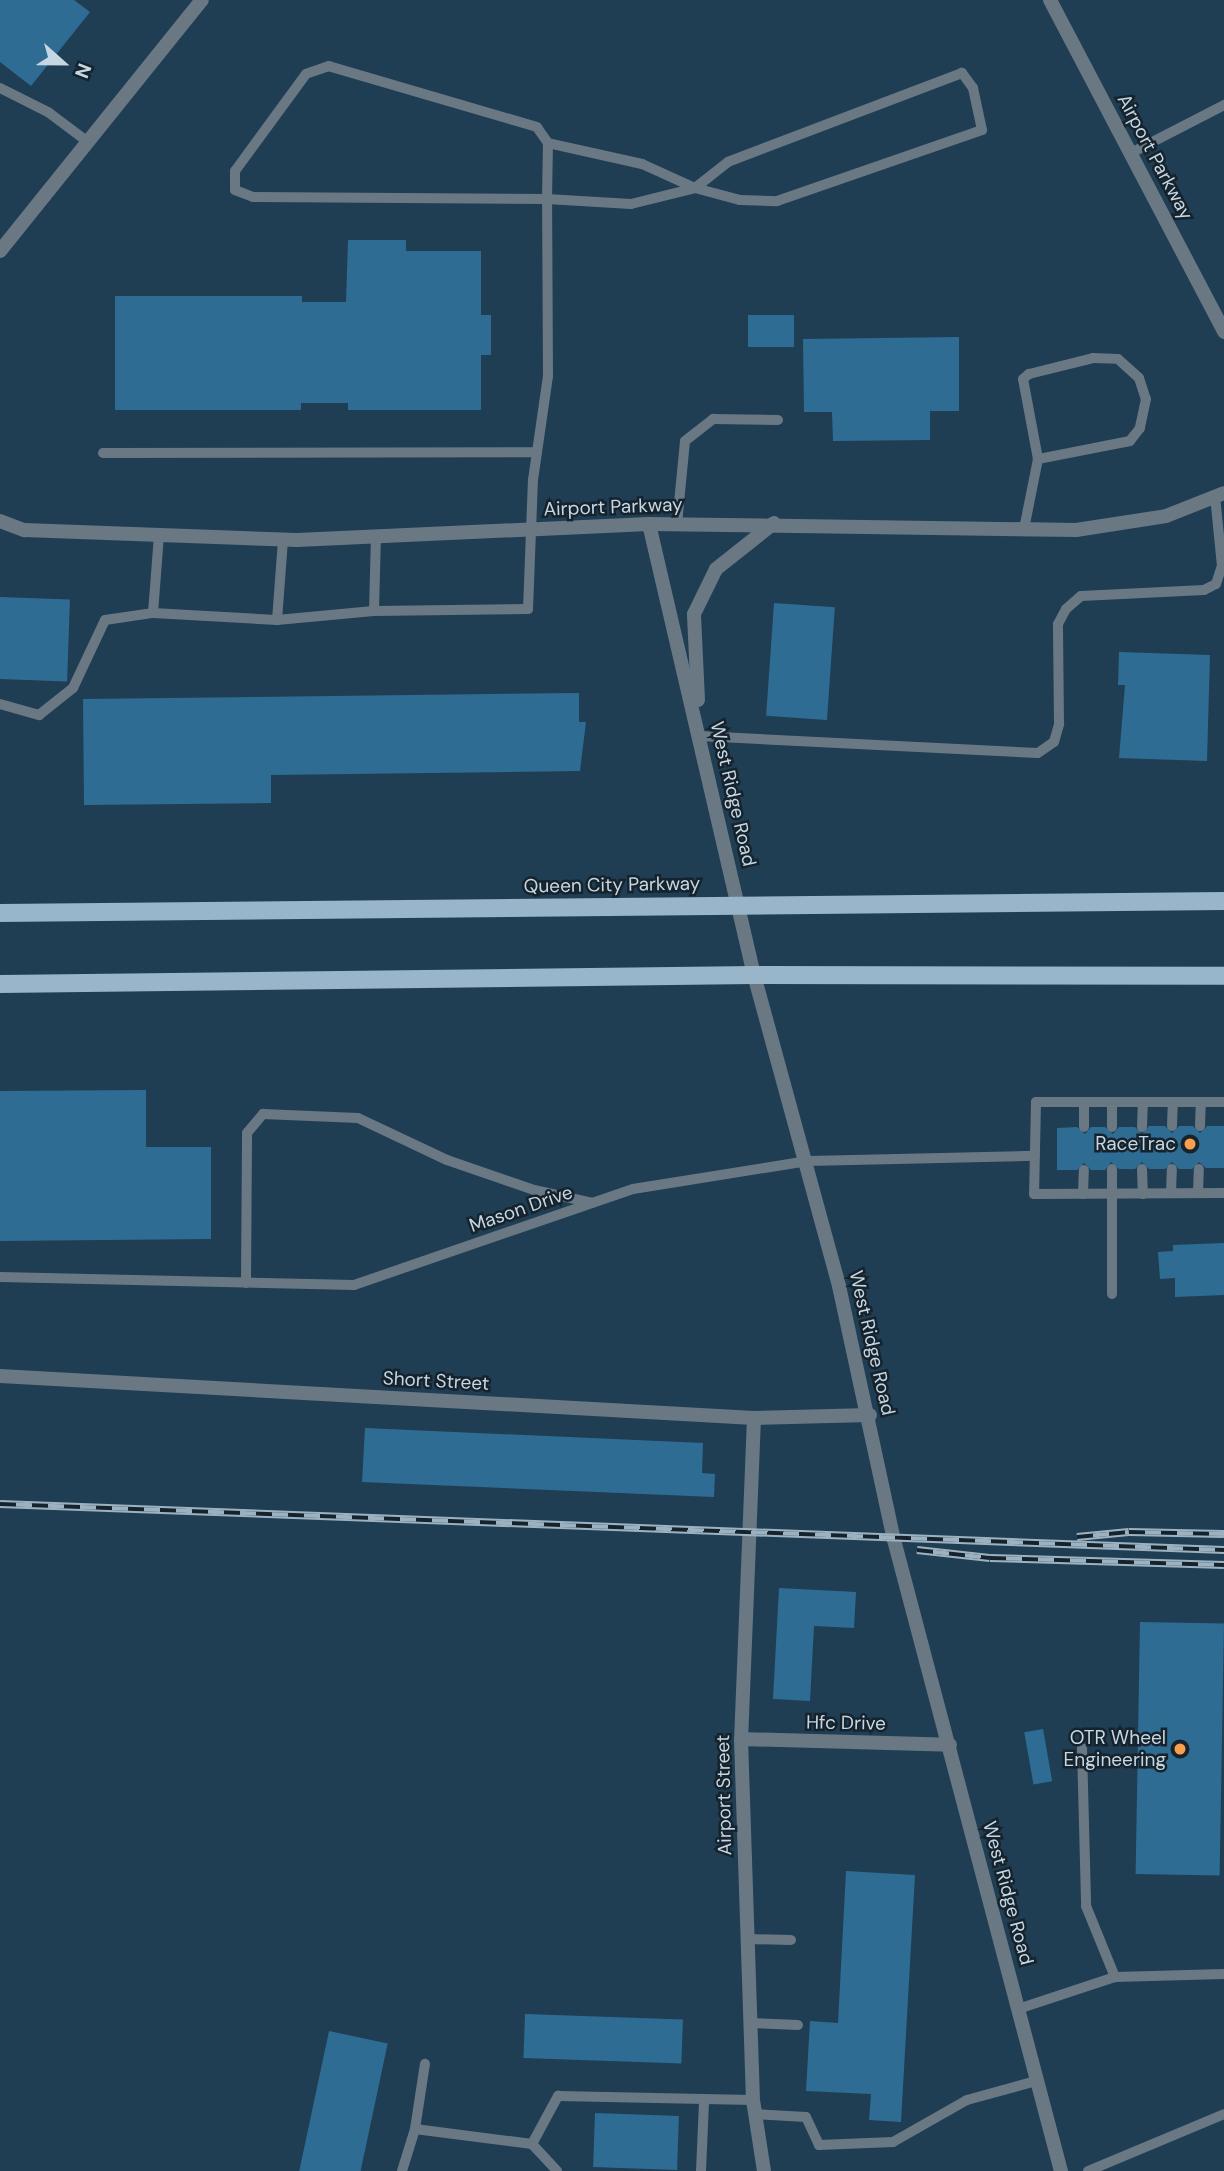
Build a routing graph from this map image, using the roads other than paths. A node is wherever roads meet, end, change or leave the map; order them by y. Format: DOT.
graph roads {
  1 [pos="202,0"];
  2 [pos="1050,0"];
  3 [pos="0,88"];
  4 [pos="1224,105"];
  5 [pos="88,142"];
  6 [pos="548,143"];
  7 [pos="1131,153"];
  8 [pos="695,188"];
  9 [pos="547,198"];
  10 [pos="0,251"];
  11 [pos="1224,332"];
  12 [pos="778,420"];
  13 [pos="103,453"];
  14 [pos="537,453"];
  15 [pos="1038,459"];
  16 [pos="1219,495"];
  17 [pos="0,521"];
  18 [pos="774,523"];
  19 [pos="649,524"];
  20 [pos="677,524"];
  21 [pos="1024,529"];
  22 [pos="532,530"];
  23 [pos="159,535"];
  24 [pos="376,537"];
  25 [pos="283,540"];
  26 [pos="374,611"];
  27 [pos="153,613"];
  28 [pos="277,620"];
  29 [pos="0,704"];
  30 [pos="700,736"];
  31 [pos="1224,901"];
  32 [pos="739,903"];
  33 [pos="0,913"];
  34 [pos="754,975"];
  35 [pos="1224,976"];
  36 [pos="0,984"];
  37 [pos="1084,1102"];
  38 [pos="1112,1102"];
  39 [pos="1143,1102"];
  40 [pos="1173,1102"];
  41 [pos="1200,1102"];
  42 [pos="1224,1102"];
  43 [pos="1172,1126"];
  44 [pos="1200,1126"];
  45 [pos="1084,1127"];
  46 [pos="1112,1127"];
  47 [pos="1142,1127"];
  48 [pos="1035,1156"];
  49 [pos="808,1161"];
  50 [pos="1199,1168"];
  51 [pos="1112,1169"];
  52 [pos="1142,1169"];
  53 [pos="1172,1169"];
  54 [pos="1084,1170"];
  55 [pos="1224,1192"];
  56 [pos="1171,1193"];
  57 [pos="1198,1193"];
  58 [pos="1112,1194"];
  59 [pos="1143,1194"];
  60 [pos="1083,1195"];
  61 [pos="593,1203"];
  62 [pos="0,1277"];
  63 [pos="246,1283"];
  64 [pos="1112,1294"];
  65 [pos="0,1376"];
  66 [pos="870,1415"];
  67 [pos="754,1418"];
  68 [pos="741,1740"];
  69 [pos="950,1745"];
  70 [pos="1082,1748"];
  71 [pos="747,1939"];
  72 [pos="791,1940"];
  73 [pos="1224,1974"];
  74 [pos="1115,1977"];
  75 [pos="1018,2009"];
  76 [pos="750,2023"];
  77 [pos="798,2025"];
  78 [pos="425,2064"];
  79 [pos="1036,2081"];
  80 [pos="704,2103"];
  81 [pos="754,2107"];
  82 [pos="1224,2114"];
  83 [pos="415,2129"];
  84 [pos="532,2144"];
  85 [pos="401,2171"];
  86 [pos="557,2171"];
  87 [pos="701,2171"];
  88 [pos="764,2171"];
  89 [pos="1061,2171"];
  90 [pos="1088,2171"];
  1 -- 5 [label="street"];
  2 -- 7 [label="street, Airport Parkway"];
  3 -- 5 [label="lane"];
  4 -- 7 [label="lane"];
  5 -- 10 [label="street"];
  6 -- 8 [label="lane"];
  6 -- 9 [label="lane"];
  6 -- 9 [label="lane"];
  7 -- 11 [label="street, Airport Parkway"];
  8 -- 8 [label="lane"];
  8 -- 9 [label="lane"];
  9 -- 14 [label="lane"];
  12 -- 20 [label="lane"];
  13 -- 14 [label="lane"];
  14 -- 22 [label="lane"];
  15 -- 15 [label="lane"];
  15 -- 21 [label="lane"];
  16 -- 21 [label="street, Airport Parkway"];
  16 -- 30 [label="lane"];
  17 -- 23 [label="street, Airport Parkway"];
  18 -- 20 [label="street, Airport Parkway"];
  18 -- 21 [label="street, Airport Parkway"];
  18 -- 30 [label="street"];
  19 -- 20 [label="street, Airport Parkway"];
  19 -- 22 [label="street, Airport Parkway"];
  19 -- 30 [label="street, West Ridge Road"];
  22 -- 24 [label="street, Airport Parkway"];
  22 -- 26 [label="lane"];
  23 -- 25 [label="street, Airport Parkway"];
  23 -- 27 [label="lane"];
  24 -- 25 [label="street, Airport Parkway"];
  24 -- 26 [label="lane"];
  25 -- 28 [label="lane"];
  26 -- 28 [label="lane"];
  27 -- 28 [label="lane"];
  27 -- 29 [label="lane"];
  30 -- 32 [label="street, West Ridge Road"];
  31 -- 32 [label="main road, Queen City Parkway"];
  32 -- 33 [label="main road, Queen City Parkway"];
  32 -- 34 [label="street, West Ridge Road"];
  34 -- 35 [label="main road"];
  34 -- 36 [label="main road"];
  34 -- 49 [label="street, West Ridge Road"];
  37 -- 38 [label="lane"];
  37 -- 45 [label="lane"];
  37 -- 48 [label="lane"];
  38 -- 39 [label="lane"];
  38 -- 46 [label="lane"];
  39 -- 40 [label="lane"];
  39 -- 47 [label="lane"];
  40 -- 41 [label="lane"];
  40 -- 43 [label="lane"];
  41 -- 42 [label="lane"];
  41 -- 44 [label="lane"];
  48 -- 49 [label="lane, Mason Drive"];
  48 -- 60 [label="lane"];
  49 -- 61 [label="lane, Mason Drive"];
  49 -- 66 [label="street, West Ridge Road"];
  50 -- 57 [label="lane"];
  51 -- 58 [label="lane"];
  52 -- 59 [label="lane"];
  53 -- 56 [label="lane"];
  54 -- 60 [label="lane"];
  55 -- 57 [label="lane"];
  56 -- 57 [label="lane"];
  56 -- 59 [label="lane"];
  58 -- 59 [label="lane"];
  58 -- 60 [label="lane"];
  58 -- 64 [label="lane"];
  61 -- 63 [label="lane, Mason Drive"];
  61 -- 63 [label="lane"];
  62 -- 63 [label="lane, Mason Drive"];
  65 -- 67 [label="street, Short Street"];
  66 -- 67 [label="street, Short Street"];
  66 -- 69 [label="street, West Ridge Road"];
  67 -- 68 [label="street, Airport Street"];
  68 -- 69 [label="street, Hfc Drive"];
  68 -- 71 [label="street, Airport Street"];
  69 -- 75 [label="street, West Ridge Road"];
  70 -- 74 [label="lane"];
  71 -- 72 [label="lane"];
  71 -- 76 [label="street, Airport Street"];
  73 -- 74 [label="lane"];
  74 -- 75 [label="lane"];
  75 -- 79 [label="street, West Ridge Road"];
  76 -- 77 [label="lane"];
  76 -- 81 [label="street, Airport Street"];
  78 -- 83 [label="lane"];
  79 -- 81 [label="lane"];
  79 -- 89 [label="street, West Ridge Road"];
  80 -- 81 [label="lane"];
  80 -- 84 [label="lane"];
  80 -- 87 [label="lane"];
  81 -- 88 [label="street, Airport Street"];
  82 -- 90 [label="lane"];
  83 -- 84 [label="lane"];
  83 -- 85 [label="lane"];
  84 -- 86 [label="lane"];
}
